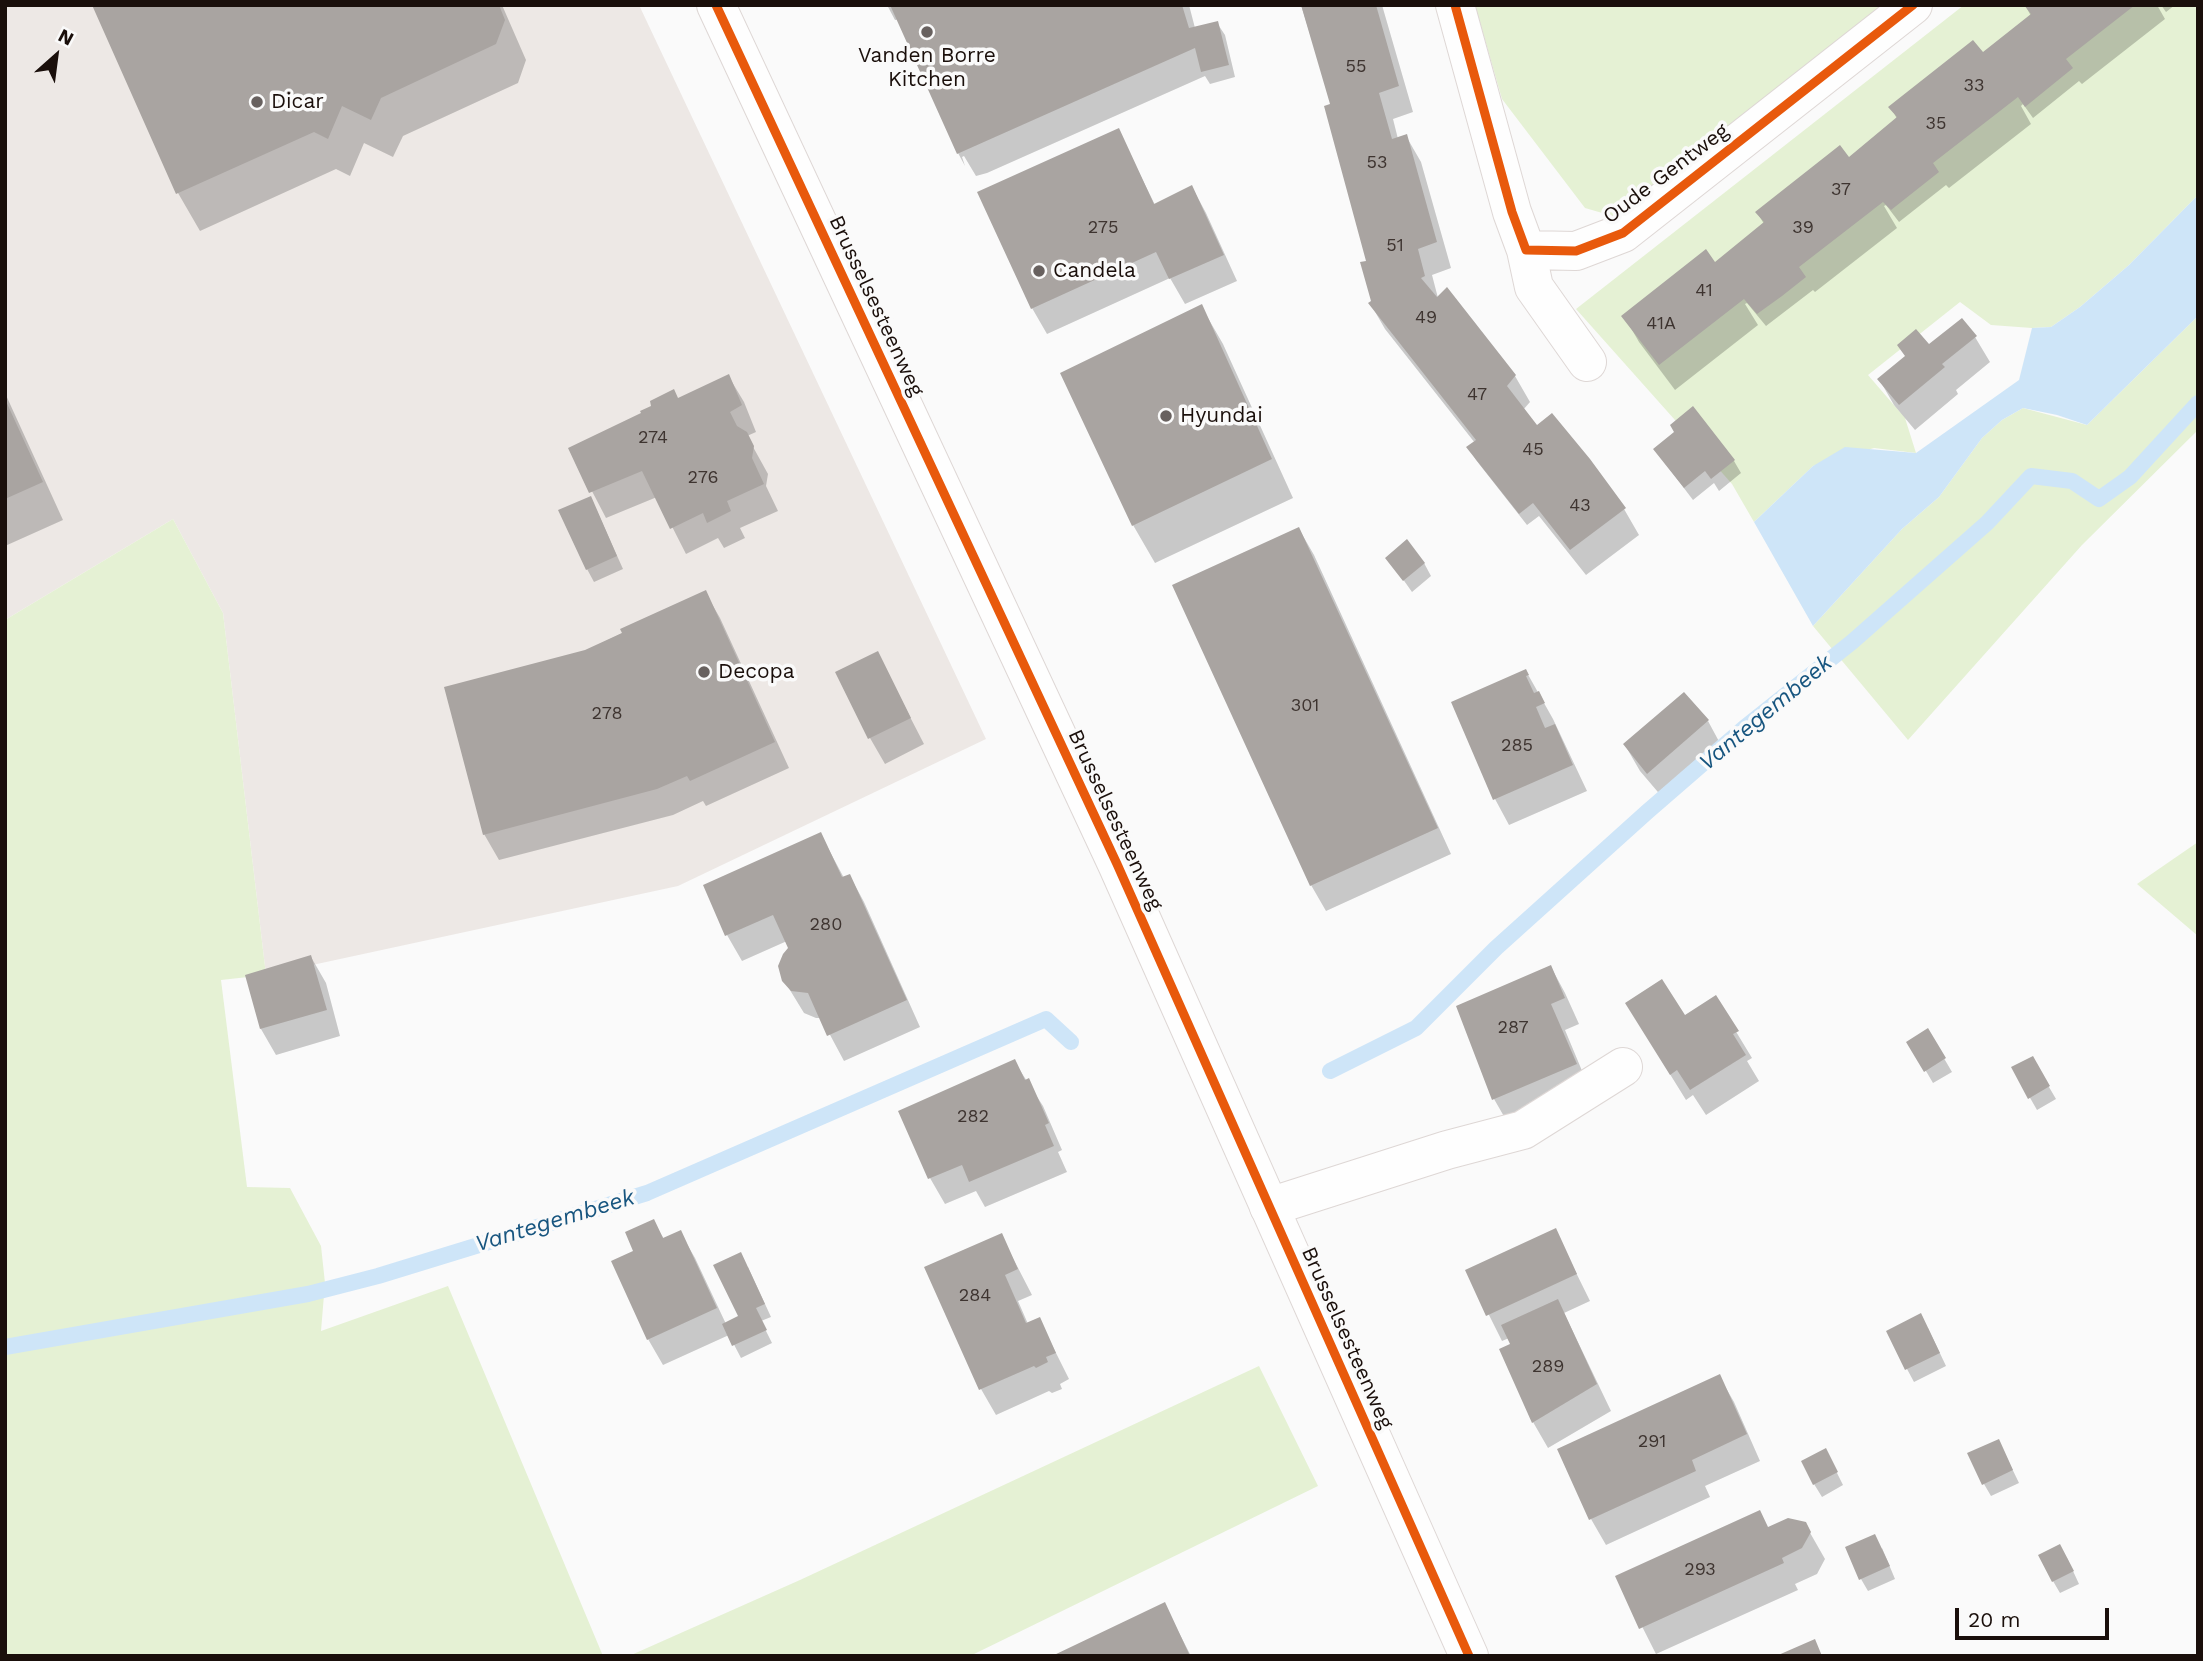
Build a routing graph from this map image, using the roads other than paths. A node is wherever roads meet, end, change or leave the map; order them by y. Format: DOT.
graph roads {
  1 [pos="716,5"];
  2 [pos="1455,5"];
  3 [pos="1913,5"];
  4 [pos="1526,250"];
  5 [pos="1587,362"];
  6 [pos="1623,1067"];
  7 [pos="1269,1207"];
  8 [pos="1469,1656"];
  1 -- 7 [label="main road, Brusselsesteenweg"];
  2 -- 4 [label="main road"];
  3 -- 4 [label="main road, Oude Gentweg"];
  4 -- 5 [label="main road"];
  6 -- 7 [label="main road"];
  7 -- 8 [label="main road, Brusselsesteenweg"];
}
